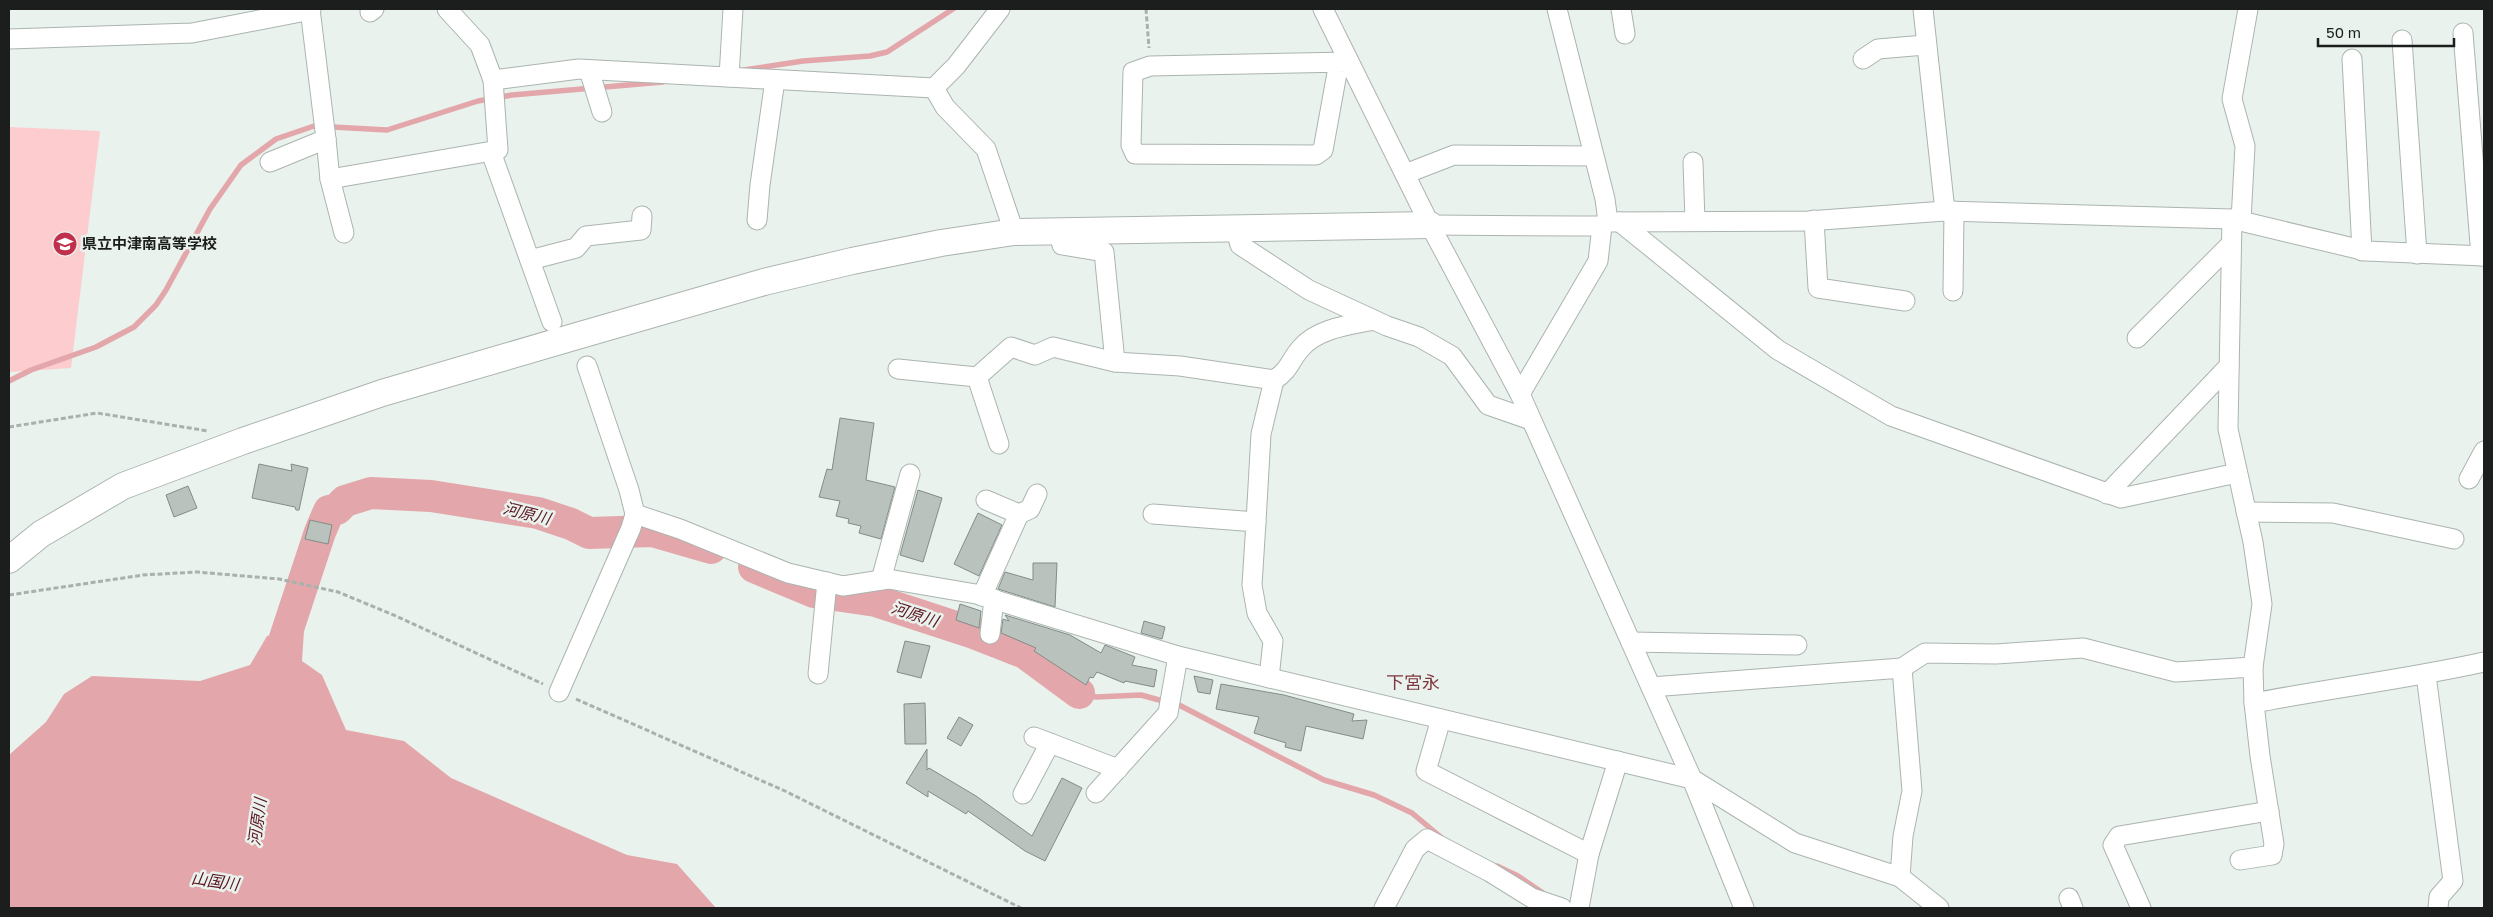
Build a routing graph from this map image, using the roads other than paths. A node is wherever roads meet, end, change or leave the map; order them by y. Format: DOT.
graph roads {
  1 [pos="447,9"];
  2 [pos="733,9"];
  3 [pos="1000,9"];
  4 [pos="1323,9"];
  5 [pos="1557,9"];
  6 [pos="1621,9"];
  7 [pos="1922,9"];
  8 [pos="2248,9"];
  9 [pos="310,10"];
  10 [pos="2463,33"];
  11 [pos="1626,34"];
  12 [pos="9,39"];
  13 [pos="2402,40"];
  14 [pos="1925,45"];
  15 [pos="1863,59"];
  16 [pos="2352,59"];
  17 [pos="1344,62"];
  18 [pos="589,70"];
  19 [pos="729,77"];
  20 [pos="493,80"];
  21 [pos="775,80"];
  22 [pos="934,88"];
  23 [pos="602,112"];
  24 [pos="326,139"];
  25 [pos="491,152"];
  26 [pos="1593,156"];
  27 [pos="270,162"];
  28 [pos="1693,162"];
  29 [pos="1405,174"];
  30 [pos="330,179"];
  31 [pos="1950,211"];
  32 [pos="642,216"];
  33 [pos="757,220"];
  34 [pos="1814,220"];
  35 [pos="2237,220"];
  36 [pos="1695,221"];
  37 [pos="1610,223"];
  38 [pos="1430,225"];
  39 [pos="1235,227"];
  40 [pos="1058,229"];
  41 [pos="1014,232"];
  42 [pos="344,233"];
  43 [pos="2231,244"];
  44 [pos="2362,250"];
  45 [pos="2417,254"];
  46 [pos="2483,256"];
  47 [pos="530,260"];
  48 [pos="1953,291"];
  49 [pos="1905,301"];
  50 [pos="1374,320"];
  51 [pos="552,322"];
  52 [pos="2137,338"];
  53 [pos="1115,362"];
  54 [pos="587,366"];
  55 [pos="2229,366"];
  56 [pos="898,369"];
  57 [pos="977,377"];
  58 [pos="1274,380"];
  59 [pos="1520,394"];
  60 [pos="1531,420"];
  61 [pos="999,444"];
  62 [pos="2484,451"];
  63 [pos="2238,473"];
  64 [pos="910,474"];
  65 [pos="2469,479"];
  66 [pos="1037,494"];
  67 [pos="2107,494"];
  68 [pos="986,500"];
  69 [pos="2246,512"];
  70 [pos="634,514"];
  71 [pos="1019,514"];
  72 [pos="1153,514"];
  73 [pos="1256,522"];
  74 [pos="2454,539"];
  75 [pos="9,560"];
  76 [pos="881,580"];
  77 [pos="827,582"];
  78 [pos="988,598"];
  79 [pos="990,634"];
  80 [pos="1631,642"];
  81 [pos="1797,645"];
  82 [pos="1178,656"];
  83 [pos="2484,662"];
  84 [pos="1902,668"];
  85 [pos="2253,668"];
  86 [pos="818,674"];
  87 [pos="2426,675"];
  88 [pos="1269,678"];
  89 [pos="1652,687"];
  90 [pos="559,692"];
  91 [pos="2254,703"];
  92 [pos="1440,719"];
  93 [pos="1618,761"];
  94 [pos="1118,769"];
  95 [pos="1692,779"];
  96 [pos="1096,793"];
  97 [pos="1023,794"];
  98 [pos="2269,811"];
  99 [pos="1589,854"];
  100 [pos="2240,860"];
  101 [pos="1900,877"];
  102 [pos="1384,908"];
  103 [pos="1562,908"];
  104 [pos="1579,908"];
  105 [pos="1744,908"];
  106 [pos="1939,908"];
  107 [pos="2141,908"];
  108 [pos="2438,908"];
  1 -- 20 [label="street"];
  2 -- 19 [label="street"];
  3 -- 22 [label="street"];
  4 -- 17 [label="street"];
  5 -- 26 [label="street"];
  6 -- 11 [label="street"];
  7 -- 14 [label="street"];
  8 -- 35 [label="street"];
  9 -- 12 [label="street"];
  9 -- 24 [label="street"];
  10 -- 46 [label="street"];
  13 -- 45 [label="street"];
  14 -- 15 [label="street"];
  14 -- 31 [label="street"];
  16 -- 44 [label="street"];
  17 -- 17 [label="street"];
  17 -- 29 [label="street"];
  18 -- 19 [label="street"];
  18 -- 20 [label="street"];
  18 -- 23 [label="street"];
  19 -- 21 [label="street"];
  20 -- 25 [label="street"];
  21 -- 22 [label="street"];
  21 -- 33 [label="street"];
  22 -- 41 [label="street"];
  24 -- 27 [label="street"];
  24 -- 30 [label="street"];
  25 -- 30 [label="street"];
  25 -- 47 [label="street"];
  26 -- 29 [label="street"];
  26 -- 37 [label="street"];
  28 -- 36 [label="street"];
  29 -- 38 [label="street"];
  30 -- 42 [label="street"];
  31 -- 34 [label="street"];
  31 -- 35 [label="street"];
  31 -- 48 [label="street"];
  32 -- 47 [label="street"];
  34 -- 36 [label="street"];
  34 -- 49 [label="street"];
  35 -- 43 [label="street"];
  35 -- 44 [label="street"];
  36 -- 37 [label="street"];
  37 -- 38 [label="street"];
  37 -- 59 [label="street"];
  37 -- 67 [label="street"];
  38 -- 39 [label="street"];
  38 -- 59 [label="street"];
  39 -- 40 [label="street"];
  39 -- 50 [label="street"];
  40 -- 41 [label="street"];
  40 -- 53 [label="street"];
  41 -- 75 [label="street"];
  43 -- 52 [label="street"];
  43 -- 55 [label="street"];
  44 -- 45 [label="street"];
  45 -- 46 [label="street"];
  47 -- 51 [label="street"];
  50 -- 58 [label="street"];
  50 -- 60 [label="street"];
  53 -- 57 [label="street"];
  53 -- 58 [label="street"];
  54 -- 70 [label="street"];
  55 -- 63 [label="street"];
  55 -- 67 [label="street"];
  56 -- 57 [label="street"];
  57 -- 61 [label="street"];
  58 -- 73 [label="street"];
  59 -- 60 [label="street"];
  60 -- 80 [label="street"];
  62 -- 65 [label="street"];
  63 -- 67 [label="street"];
  63 -- 69 [label="street"];
  64 -- 76 [label="street"];
  66 -- 71 [label="street"];
  68 -- 71 [label="street"];
  69 -- 74 [label="street"];
  69 -- 85 [label="street"];
  70 -- 77 [label="street"];
  70 -- 90 [label="street"];
  71 -- 78 [label="street"];
  72 -- 73 [label="street"];
  73 -- 88 [label="street"];
  76 -- 77 [label="street"];
  76 -- 78 [label="street"];
  77 -- 86 [label="street"];
  78 -- 79 [label="street"];
  78 -- 82 [label="street"];
  80 -- 81 [label="street"];
  80 -- 89 [label="street"];
  82 -- 88 [label="street"];
  82 -- 94 [label="street"];
  83 -- 87 [label="street"];
  84 -- 85 [label="street"];
  84 -- 89 [label="street"];
  84 -- 101 [label="street"];
  85 -- 91 [label="street"];
  87 -- 91 [label="street"];
  87 -- 108 [label="street"];
  88 -- 92 [label="street"];
  89 -- 95 [label="street"];
  91 -- 98 [label="street"];
  92 -- 93 [label="street"];
  92 -- 99 [label="street"];
  93 -- 95 [label="street"];
  93 -- 99 [label="street"];
  94 -- 96 [label="street"];
  94 -- 97 [label="street"];
  95 -- 101 [label="street"];
  95 -- 105 [label="street"];
  98 -- 100 [label="street"];
  98 -- 107 [label="street"];
  99 -- 104 [label="street"];
  101 -- 106 [label="street"];
  102 -- 103 [label="street"];
}
